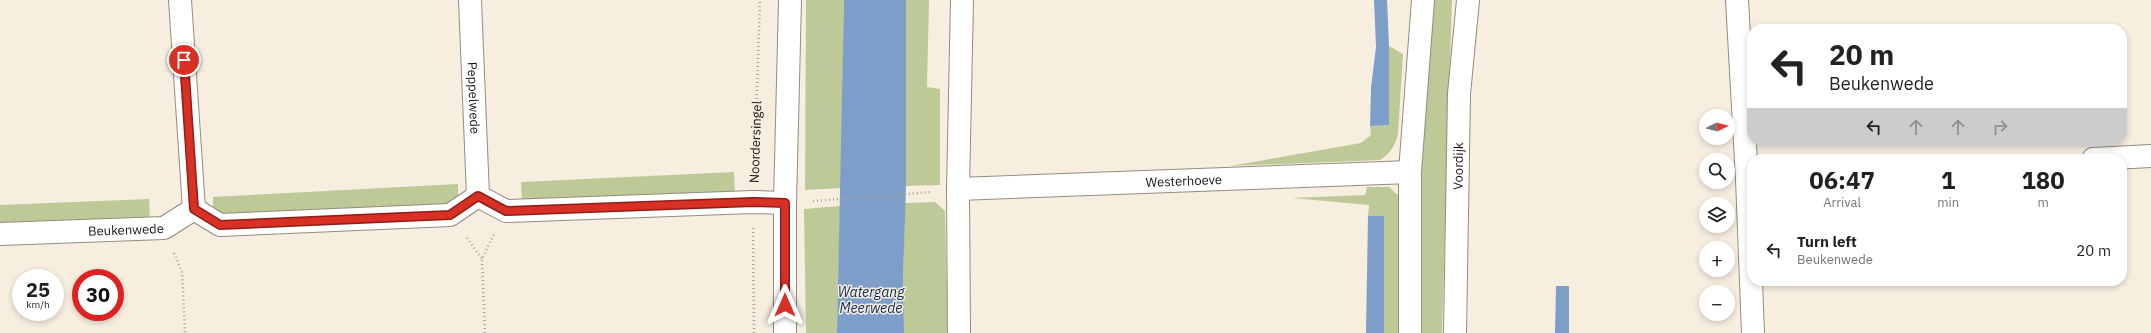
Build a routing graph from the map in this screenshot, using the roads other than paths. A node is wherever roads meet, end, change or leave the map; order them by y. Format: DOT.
graph roads {
  1 [pos="180,0"];
  2 [pos="470,0"];
  3 [pos="790,0"];
  4 [pos="962,0"];
  5 [pos="1423,0"];
  6 [pos="1468,0"];
  7 [pos="1737,0"];
  8 [pos="1747,138"];
  9 [pos="2151,156"];
  10 [pos="2127,157"];
  11 [pos="1410,172"];
  12 [pos="958,189"];
  13 [pos="478,196"];
  14 [pos="785,203"];
  15 [pos="194,209"];
  16 [pos="0,234"];
  17 [pos="1752,286"];
  18 [pos="786,333"];
  19 [pos="959,333"];
  20 [pos="1410,333"];
  21 [pos="1455,333"];
  22 [pos="1753,333"];
  1 -- 15 [label="street"];
  2 -- 13 [label="street, Peppelwede"];
  3 -- 14 [label="street"];
  4 -- 12 [label="street"];
  5 -- 11 [label="street"];
  6 -- 21 [label="street, Voordijk"];
  7 -- 8 [label="street"];
  9 -- 10 [label="street"];
  11 -- 12 [label="street, Westerhoeve"];
  11 -- 20 [label="street"];
  12 -- 19 [label="street"];
  13 -- 14 [label="street"];
  13 -- 15 [label="street"];
  14 -- 18 [label="street"];
  15 -- 16 [label="street, Beukenwede"];
  17 -- 22 [label="street"];
}
